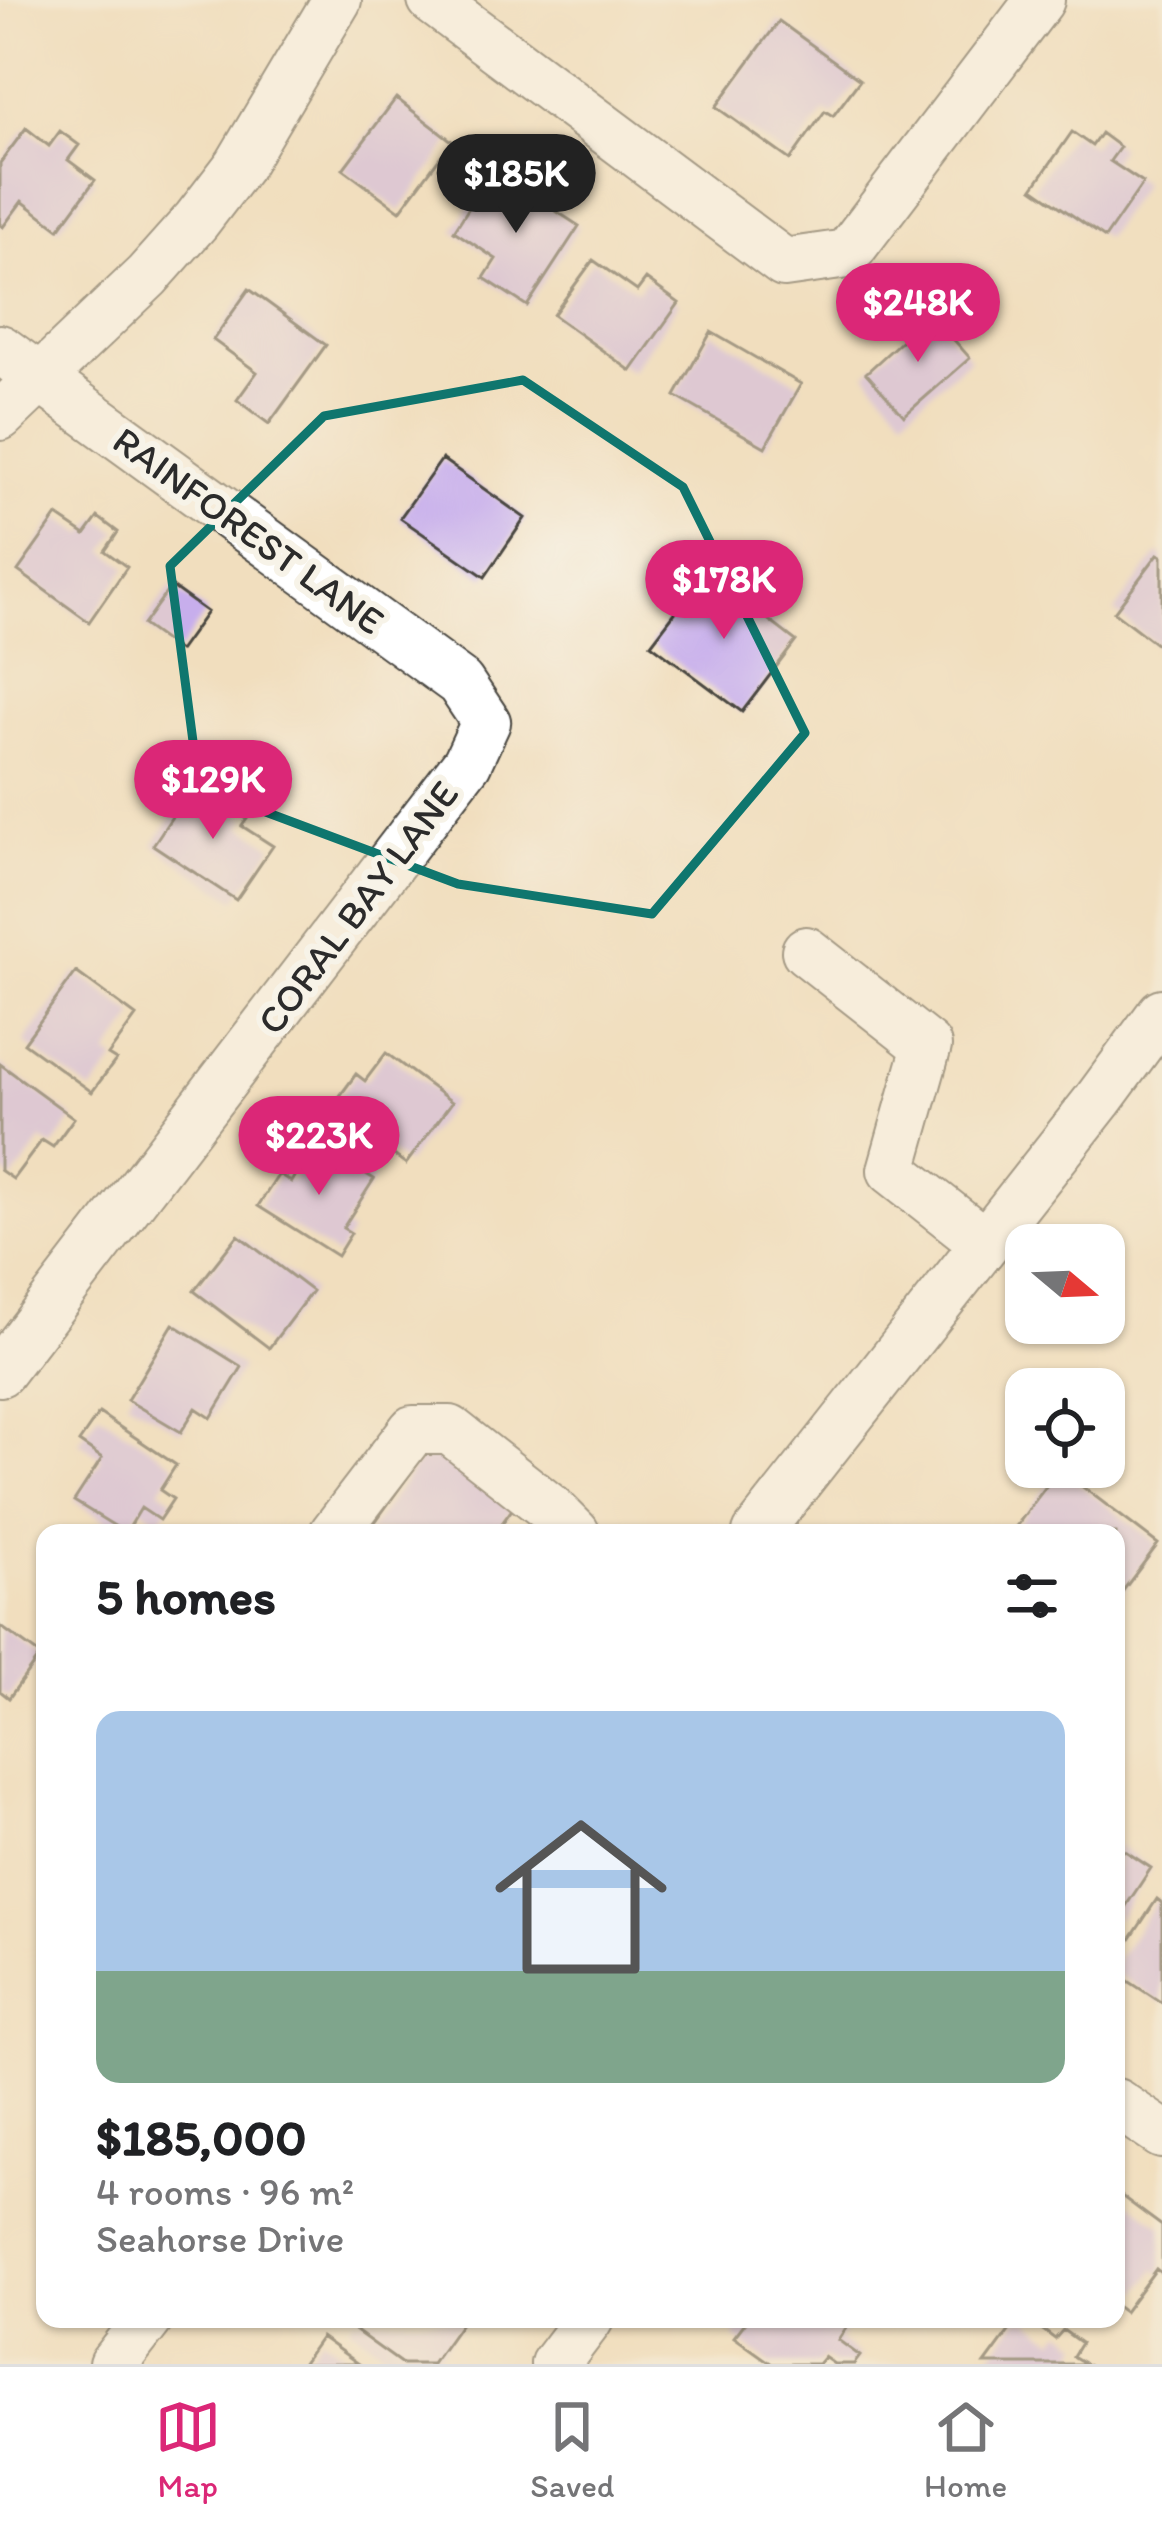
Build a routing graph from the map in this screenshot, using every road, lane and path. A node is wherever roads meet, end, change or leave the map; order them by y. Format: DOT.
graph roads {
  1 [pos="337,0"];
  2 [pos="432,0"];
  3 [pos="1040,0"];
  4 [pos="0,350"];
  5 [pos="39,378"];
  6 [pos="0,416"];
  7 [pos="485,722"];
  8 [pos="806,951"];
  9 [pos="1162,1013"];
  10 [pos="985,1243"];
  11 [pos="0,1372"];
  12 [pos="341,1524"];
  13 [pos="566,1524"];
  14 [pos="764,1524"];
  15 [pos="1125,2109"];
  16 [pos="1162,2134"];
  17 [pos="141,2328"];
  18 [pos="582,2328"];
  19 [pos="113,2364"];
  20 [pos="555,2364"];
  1 -- 5 [label="street"];
  2 -- 3 [label="street"];
  4 -- 5 [label="street, RAINFOREST LANE"];
  5 -- 6 [label="street"];
  5 -- 7 [label="street, RAINFOREST LANE"];
  7 -- 11 [label="street, CORAL BAY LANE"];
  8 -- 10 [label="street"];
  9 -- 10 [label="street"];
  10 -- 14 [label="street"];
  12 -- 13 [label="street"];
  15 -- 16 [label="street"];
  17 -- 19 [label="street"];
  18 -- 20 [label="street"];
}
